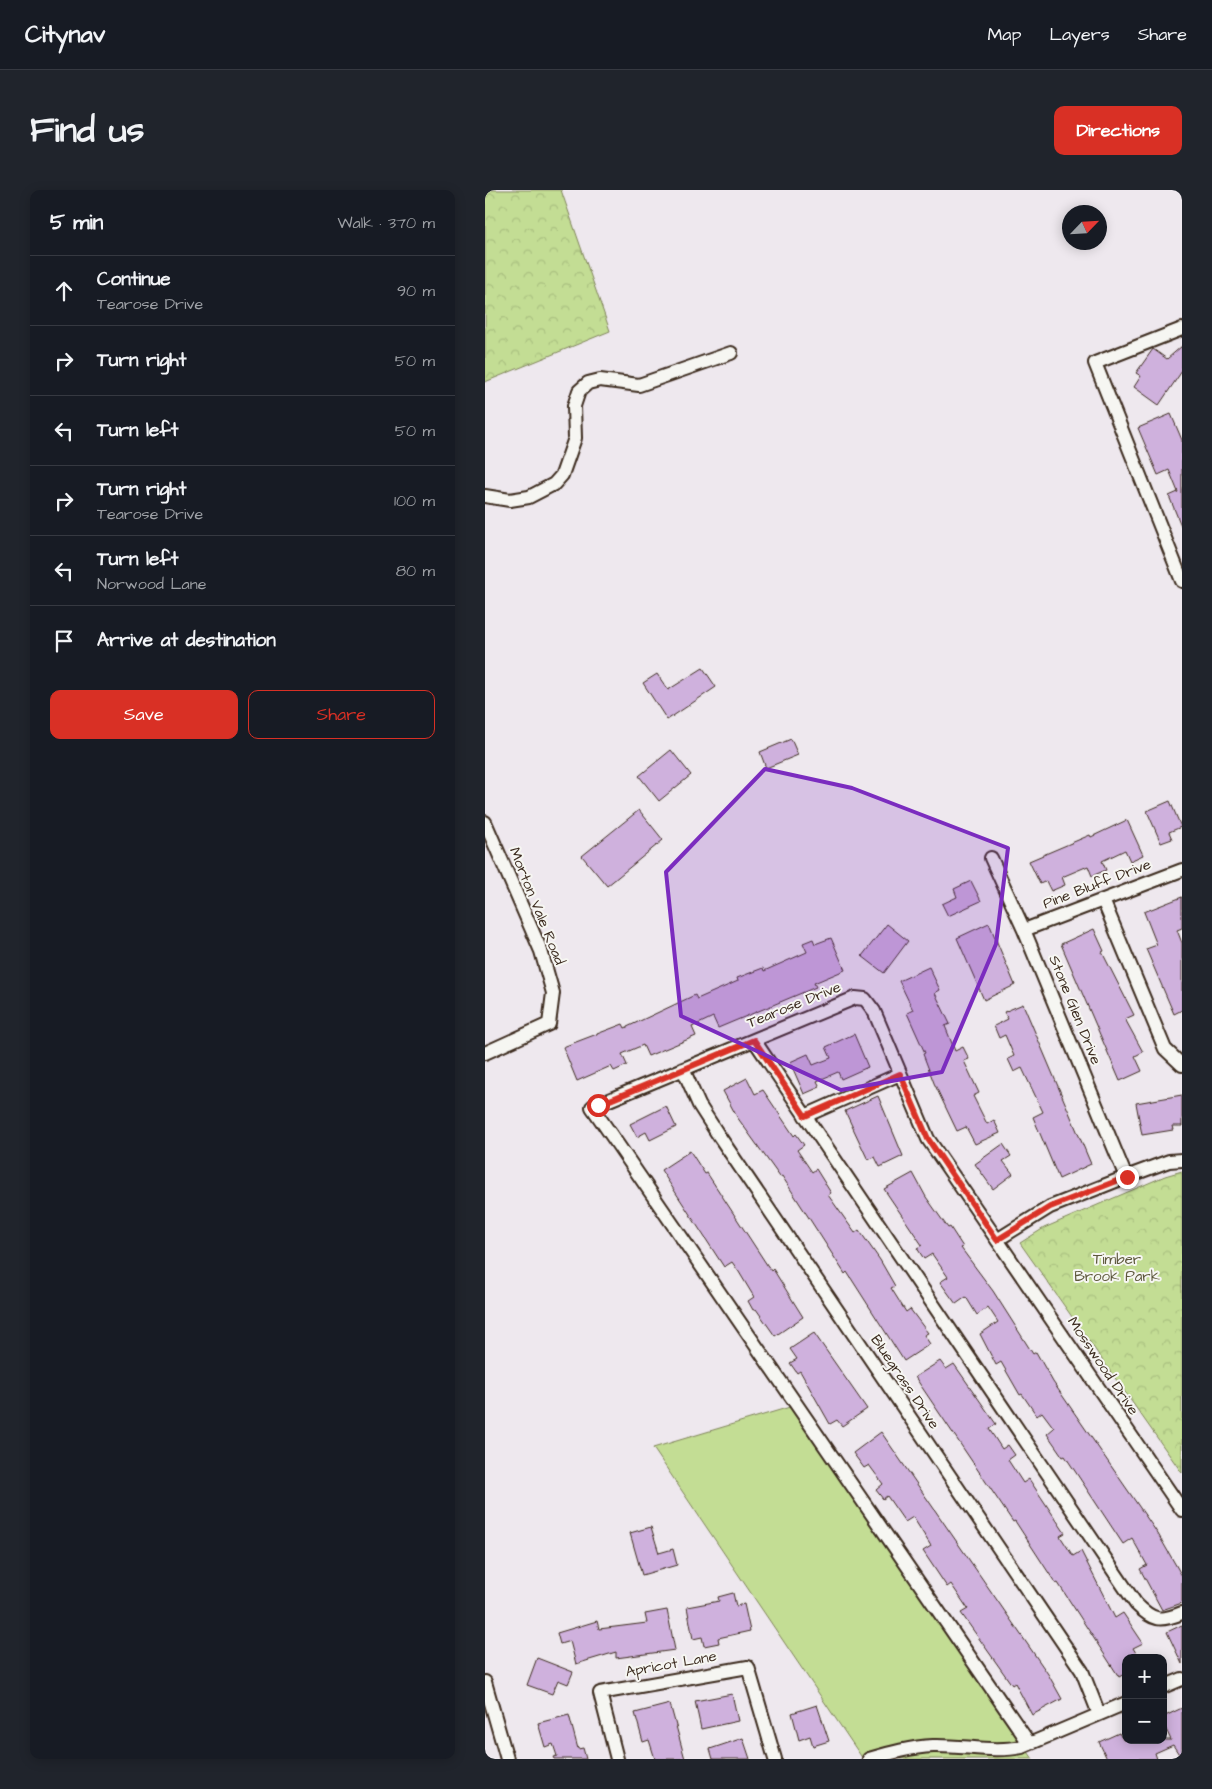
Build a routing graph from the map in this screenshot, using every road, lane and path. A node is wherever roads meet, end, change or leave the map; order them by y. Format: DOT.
graph roads {
  1 [pos="1182,329"];
  2 [pos="731,352"];
  3 [pos="485,496"];
  4 [pos="1182,581"];
  5 [pos="485,822"];
  6 [pos="991,858"];
  7 [pos="1182,870"];
  8 [pos="1103,900"];
  9 [pos="1024,930"];
  10 [pos="754,1040"];
  11 [pos="485,1053"];
  12 [pos="1182,1065"];
  13 [pos="683,1069"];
  14 [pos="900,1074"];
  15 [pos="805,1116"];
  16 [pos="1182,1160"];
  17 [pos="1127,1177"];
  18 [pos="997,1240"];
  19 [pos="1182,1510"];
  20 [pos="1182,1613"];
  21 [pos="1182,1679"];
  22 [pos="485,1682"];
  23 [pos="1167,1685"];
  24 [pos="1122,1704"];
  25 [pos="1099,1714"];
  26 [pos="1029,1743"];
  27 [pos="507,1759"];
  28 [pos="617,1759"];
  29 [pos="775,1759"];
  30 [pos="869,1759"];
  1 -- 4 [label="street"];
  2 -- 3 [label="street"];
  5 -- 11 [label="street, Morton Vale Road"];
  6 -- 9 [label="street, Stone Glen Drive"];
  7 -- 8 [label="street, Pine Bluff Drive"];
  8 -- 9 [label="street, Pine Bluff Drive"];
  8 -- 12 [label="street"];
  9 -- 17 [label="street, Stone Glen Drive"];
  10 -- 13 [label="street, Tearose Drive"];
  10 -- 14 [label="street, Tearose Drive"];
  10 -- 15 [label="street"];
  13 -- 25 [label="street, Bluegrass Drive"];
  13 -- 26 [label="street, Tearose Drive"];
  14 -- 15 [label="street"];
  14 -- 18 [label="street, Tearose Drive"];
  15 -- 20 [label="street"];
  16 -- 17 [label="street"];
  17 -- 18 [label="street"];
  18 -- 19 [label="street, Mosswood Drive"];
  21 -- 23 [label="street"];
  22 -- 27 [label="street"];
  24 -- 25 [label="street"];
  25 -- 26 [label="street"];
  26 -- 30 [label="street"];
  28 -- 29 [label="street, Apricot Lane"];
}
